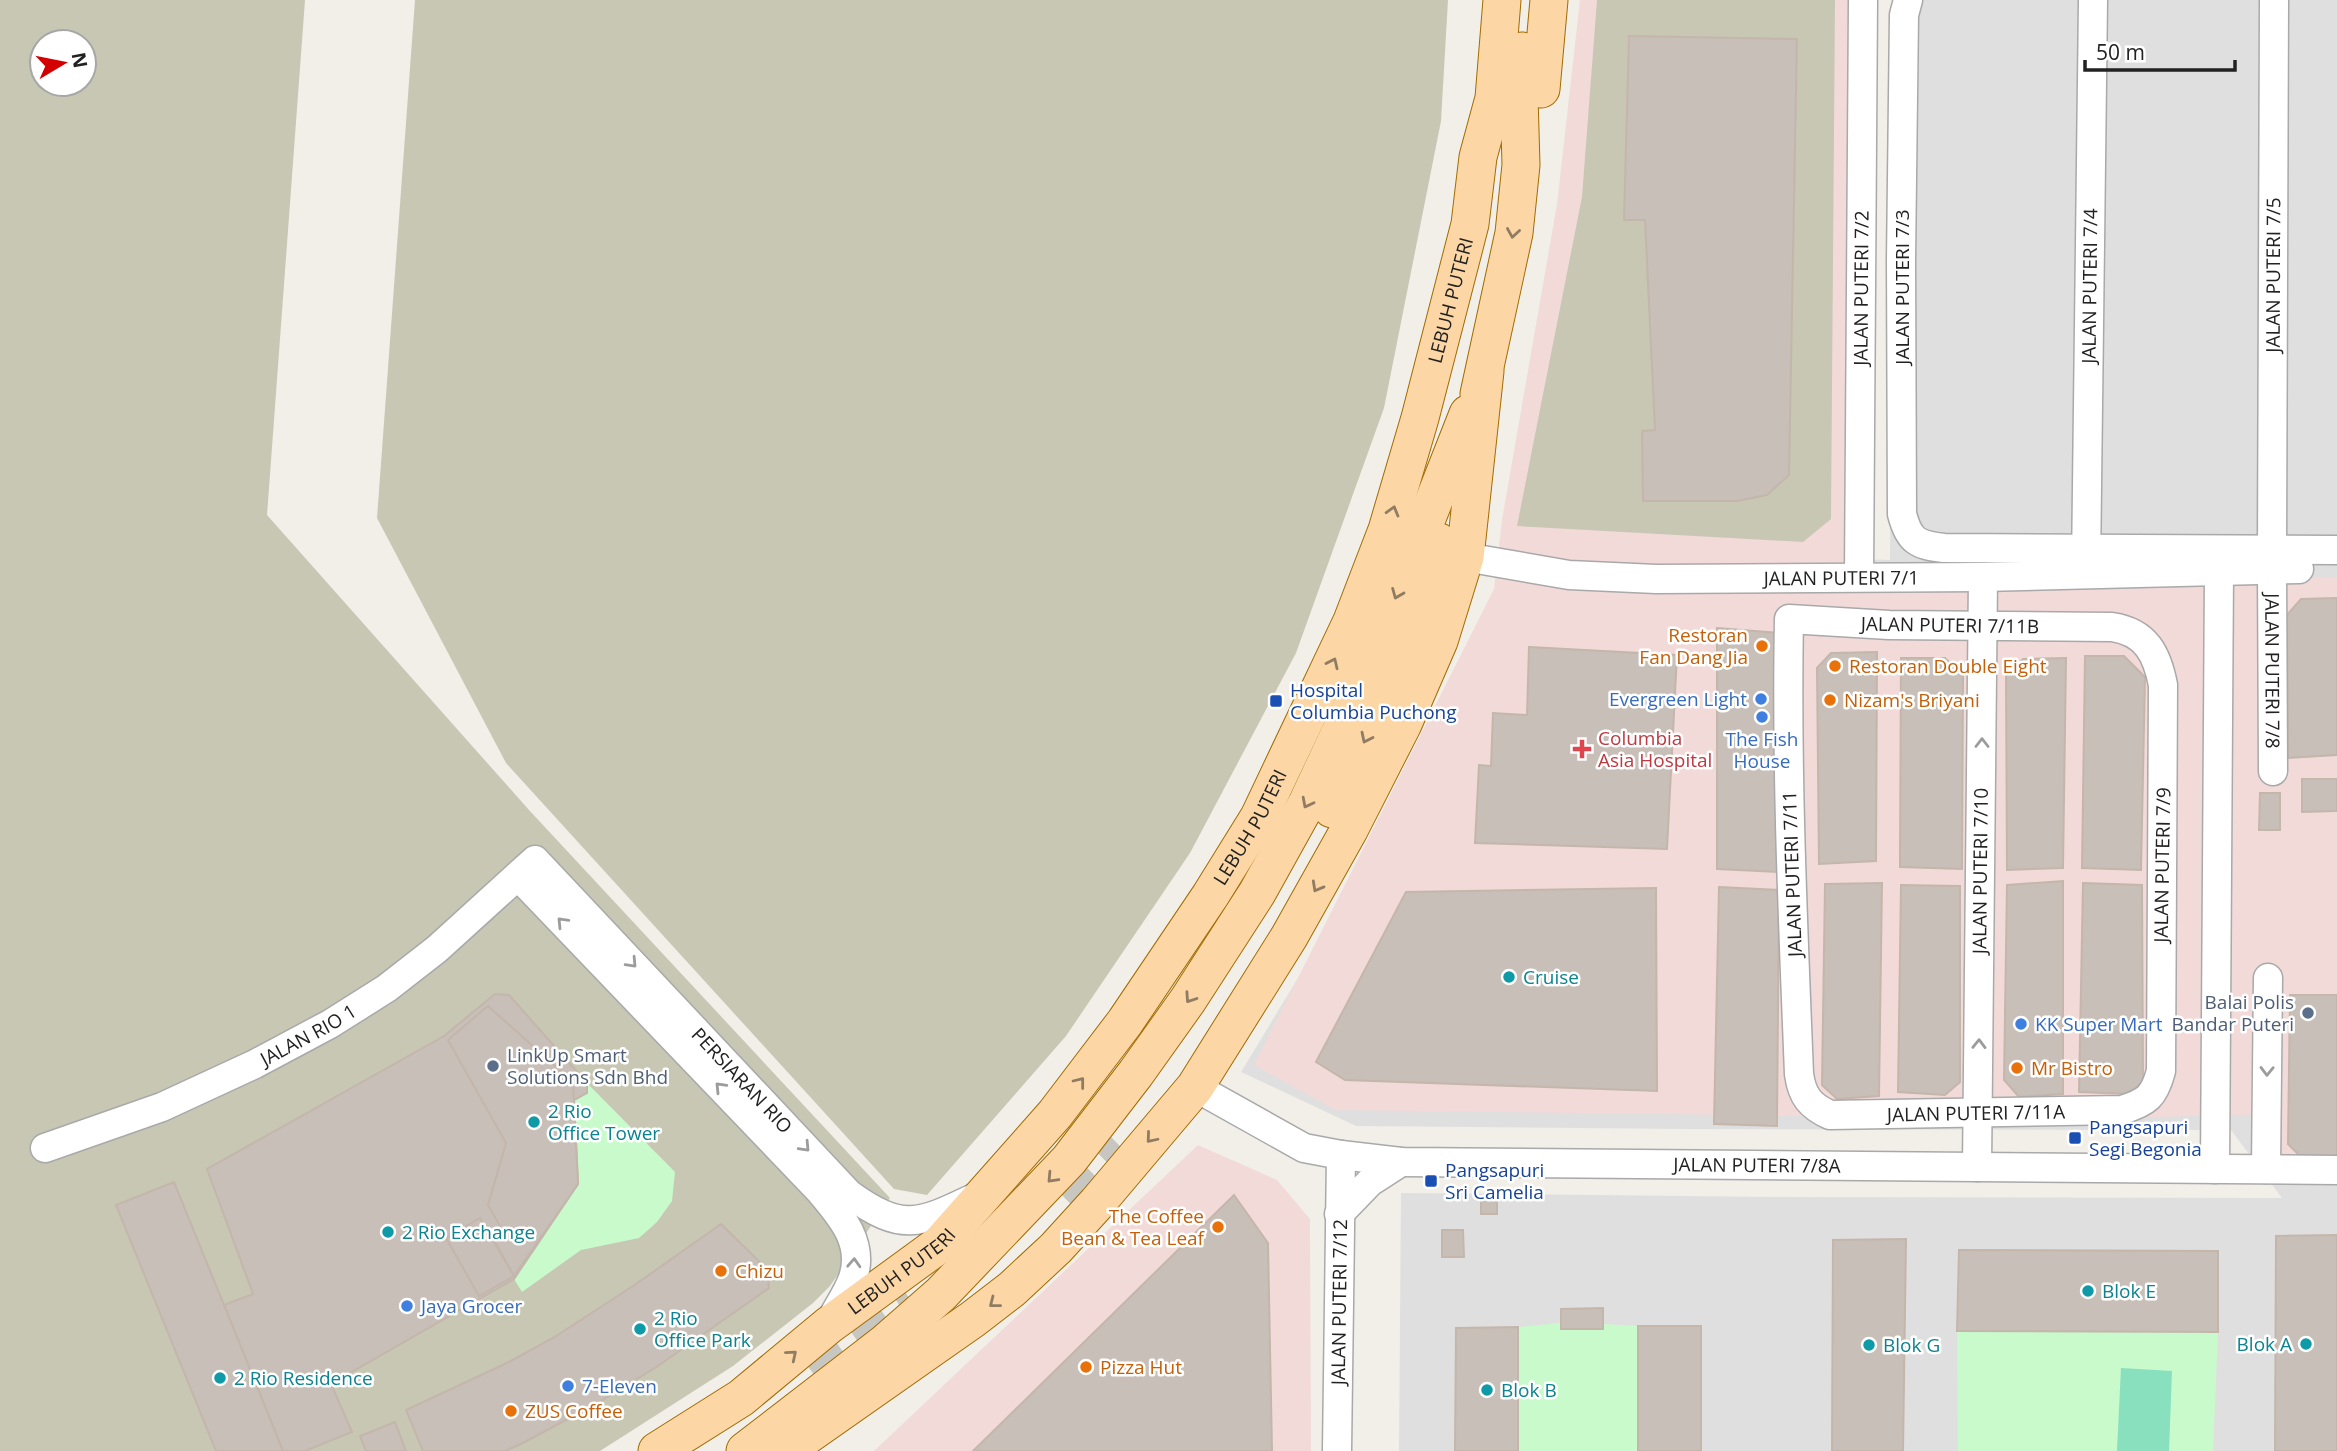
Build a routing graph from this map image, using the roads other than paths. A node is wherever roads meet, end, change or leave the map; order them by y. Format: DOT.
graph roads {
  1 [pos="1478,0"];
  2 [pos="1502,0"];
  3 [pos="1525,0"];
  4 [pos="1549,0"];
  5 [pos="1863,0"];
  6 [pos="1908,0"];
  7 [pos="2094,0"];
  8 [pos="2274,0"];
  9 [pos="1478,157"];
  10 [pos="1521,165"];
  11 [pos="1901,260"];
  12 [pos="1862,261"];
  13 [pos="1485,371"];
  14 [pos="2337,550"];
  15 [pos="1465,557"];
  16 [pos="2272,560"];
  17 [pos="2086,561"];
  18 [pos="2337,569"];
  19 [pos="2219,571"];
  20 [pos="1859,577"];
  21 [pos="1983,577"];
  22 [pos="1789,619"];
  23 [pos="1982,627"];
  24 [pos="2112,627"];
  25 [pos="2273,771"];
  26 [pos="526,868"];
  27 [pos="2268,978"];
  28 [pos="1195,1087"];
  29 [pos="2122,1111"];
  30 [pos="1979,1112"];
  31 [pos="1830,1115"];
  32 [pos="1113,1139"];
  33 [pos="45,1148"];
  34 [pos="1304,1148"];
  35 [pos="1341,1155"];
  36 [pos="1401,1162"];
  37 [pos="1977,1167"];
  38 [pos="2215,1169"];
  39 [pos="2266,1169"];
  40 [pos="2337,1170"];
  41 [pos="982,1194"];
  42 [pos="1339,1214"];
  43 [pos="829,1325"];
  44 [pos="812,1372"];
  45 [pos="793,1442"];
  46 [pos="657,1451"];
  47 [pos="700,1451"];
  48 [pos="744,1451"];
  49 [pos="759,1451"];
  50 [pos="1338,1451"];
  1 -- 9 [label="main road"];
  2 -- 9 [label="main road, LEBUH PUTERI"];
  3 -- 10 [label="main road"];
  4 -- 10 [label="main road"];
  5 -- 12 [label="street, JALAN PUTERI 7/2"];
  6 -- 11 [label="street, JALAN PUTERI 7/3"];
  7 -- 17 [label="street, JALAN PUTERI 7/4"];
  8 -- 16 [label="street, JALAN PUTERI 7/5"];
  41 -- 9 [label="main road, LEBUH PUTERI, one-way"];
  10 -- 13 [label="main road, one-way"];
  11 -- 12 [label="street"];
  11 -- 17 [label="street, JALAN PUTERI 7/3"];
  12 -- 20 [label="street, JALAN PUTERI 7/2"];
  13 -- 15 [label="main road"];
  13 -- 32 [label="main road, one-way"];
  13 -- 45 [label="main road, one-way"];
  14 -- 16 [label="street"];
  15 -- 20 [label="street, JALAN PUTERI 7/1"];
  15 -- 28 [label="main road, one-way"];
  16 -- 17 [label="street"];
  16 -- 18 [label="street, JALAN PUTERI 7/1"];
  16 -- 19 [label="street, JALAN PUTERI 7/1"];
  16 -- 25 [label="street, JALAN PUTERI 7/8"];
  17 -- 19 [label="street, JALAN PUTERI 7/1"];
  17 -- 21 [label="street, JALAN PUTERI 7/1"];
  19 -- 38 [label="street"];
  20 -- 21 [label="street, JALAN PUTERI 7/1"];
  21 -- 23 [label="street, JALAN PUTERI 7/10"];
  22 -- 23 [label="street, JALAN PUTERI 7/11B"];
  22 -- 31 [label="street, JALAN PUTERI 7/11"];
  23 -- 24 [label="street, JALAN PUTERI 7/11B"];
  30 -- 23 [label="street, JALAN PUTERI 7/10, one-way"];
  24 -- 29 [label="street, JALAN PUTERI 7/9"];
  26 -- 33 [label="street, JALAN RIO 1"];
  26 -- 41 [label="street, PERSIARAN RIO, one-way"];
  43 -- 26 [label="street, PERSIARAN RIO, one-way"];
  27 -- 39 [label="street, one-way"];
  28 -- 34 [label="street, JALAN PUTERI 7/8A"];
  28 -- 45 [label="main road, one-way"];
  29 -- 30 [label="street, JALAN PUTERI 7/11A"];
  30 -- 31 [label="street, JALAN PUTERI 7/11A"];
  30 -- 37 [label="street, JALAN PUTERI 7/10"];
  34 -- 35 [label="street, JALAN PUTERI 7/8A"];
  34 -- 42 [label="street"];
  35 -- 36 [label="street, JALAN PUTERI 7/8A"];
  35 -- 42 [label="street, JALAN PUTERI 7/12"];
  36 -- 37 [label="street, JALAN PUTERI 7/8A"];
  36 -- 42 [label="street"];
  37 -- 38 [label="street, JALAN PUTERI 7/8A"];
  38 -- 39 [label="street, JALAN PUTERI 7/8A"];
  39 -- 40 [label="street, JALAN PUTERI 7/8A"];
  41 -- 43 [label="main road, LEBUH PUTERI"];
  42 -- 50 [label="street, JALAN PUTERI 7/12"];
  46 -- 43 [label="main road, LEBUH PUTERI, one-way"];
  44 -- 47 [label="main road"];
  45 -- 48 [label="main road"];
  45 -- 49 [label="main road"];
}
